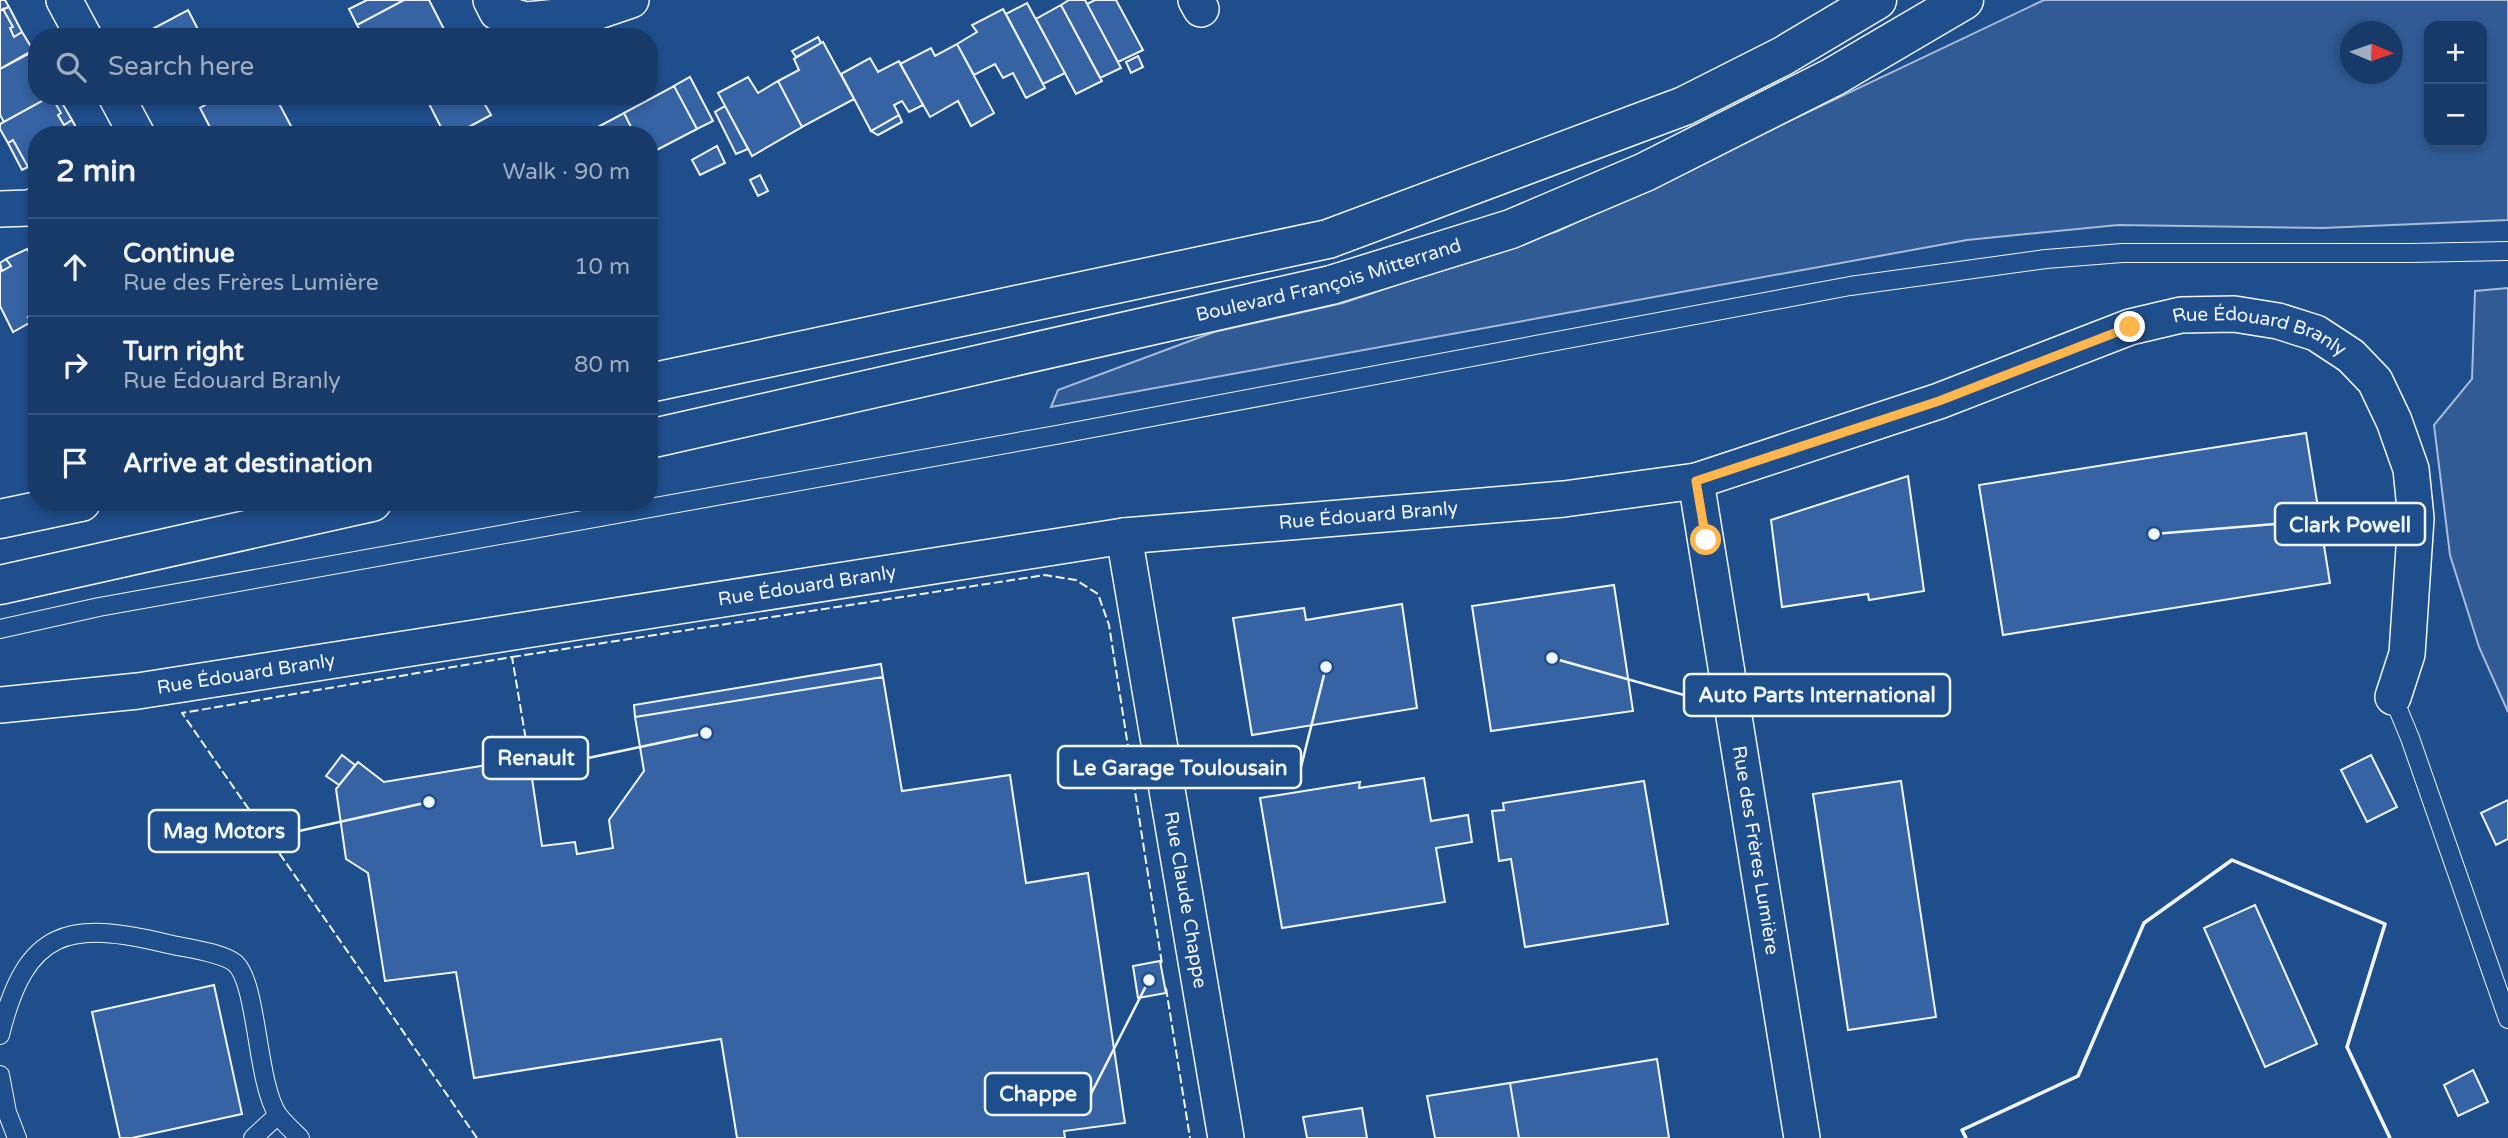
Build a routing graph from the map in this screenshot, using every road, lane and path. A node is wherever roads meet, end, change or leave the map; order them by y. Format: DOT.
graph roads {
  1 [pos="64,0"];
  2 [pos="491,0"];
  3 [pos="631,0"];
  4 [pos="1877,0"];
  5 [pos="1964,0"];
  6 [pos="79,28"];
  7 [pos="121,105"];
  8 [pos="132,126"];
  9 [pos="28,208"];
  10 [pos="0,209"];
  11 [pos="2508,251"];
  12 [pos="658,381"];
  13 [pos="658,437"];
  14 [pos="1696,481"];
  15 [pos="658,506"];
  16 [pos="38,511"];
  17 [pos="332,511"];
  18 [pos="633,511"];
  19 [pos="0,519"];
  20 [pos="1124,536"];
  21 [pos="0,585"];
  22 [pos="0,629"];
  23 [pos="2393,698"];
  24 [pos="0,705"];
  25 [pos="2508,1018"];
  26 [pos="0,1035"];
  27 [pos="0,1075"];
  28 [pos="278,1115"];
  29 [pos="17,1138"];
  30 [pos="253,1138"];
  31 [pos="300,1138"];
  32 [pos="1226,1138"];
  33 [pos="1802,1138"];
  1 -- 6 [label="street"];
  2 -- 3 [label="street"];
  4 -- 12 [label="main road, Boulevard François Mitterrand"];
  5 -- 13 [label="main road, Boulevard François Mitterrand"];
  7 -- 8 [label="street"];
  9 -- 10 [label="street"];
  11 -- 15 [label="lane"];
  14 -- 20 [label="street, Rue Édouard Branly"];
  14 -- 23 [label="street, Rue Édouard Branly"];
  14 -- 33 [label="street, Rue des Frères Lumière"];
  16 -- 19 [label="main road"];
  17 -- 21 [label="main road"];
  18 -- 22 [label="lane"];
  20 -- 24 [label="street, Rue Édouard Branly"];
  20 -- 32 [label="street, Rue Claude Chappe"];
  23 -- 25 [label="lane"];
  26 -- 28 [label="lane"];
  27 -- 29 [label="lane"];
  28 -- 30 [label="lane"];
  28 -- 31 [label="lane"];
}
